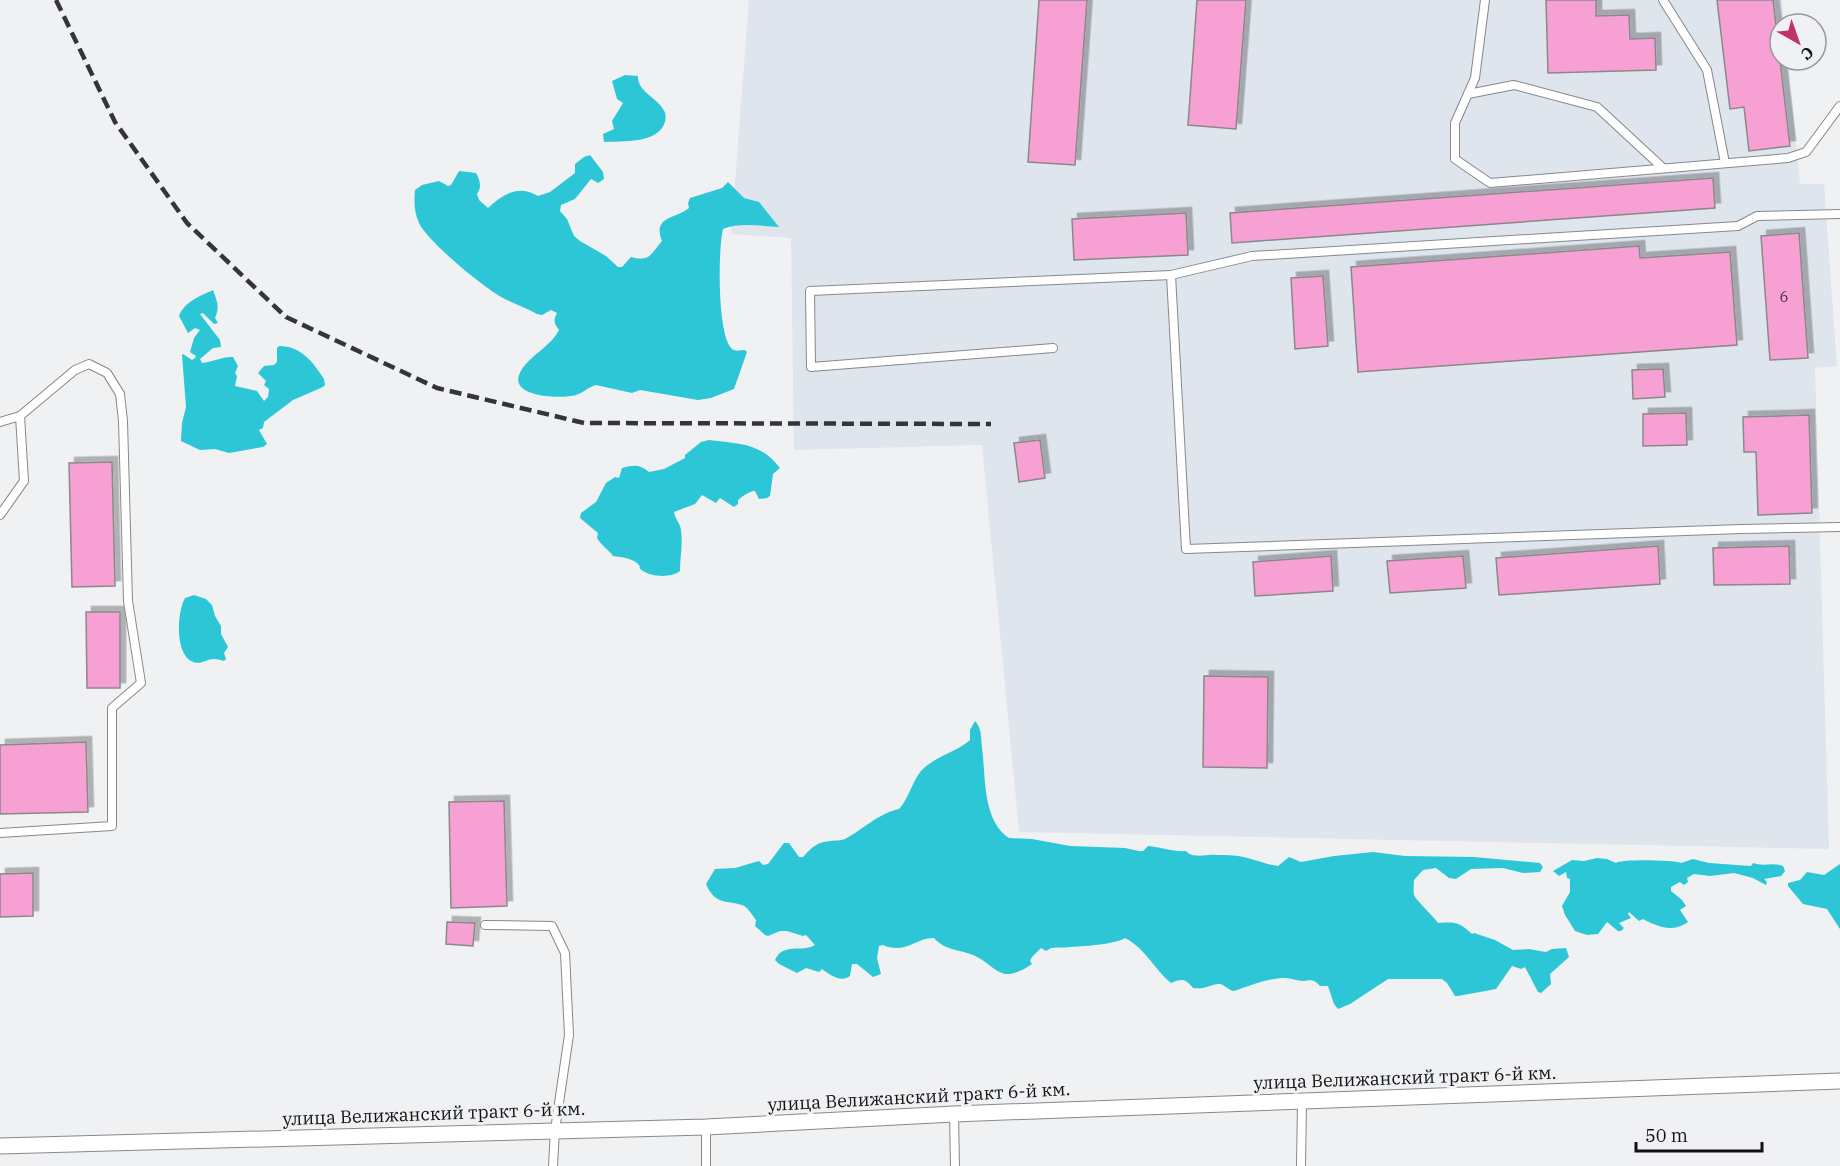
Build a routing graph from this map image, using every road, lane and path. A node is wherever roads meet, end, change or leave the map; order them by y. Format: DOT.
graph roads {
  1 [pos="1485,0"];
  2 [pos="1664,0"];
  3 [pos="1468,94"];
  4 [pos="1840,106"];
  5 [pos="1725,163"];
  6 [pos="1663,168"];
  7 [pos="1840,214"];
  8 [pos="1171,275"];
  9 [pos="1053,348"];
  10 [pos="20,417"];
  11 [pos="0,422"];
  12 [pos="0,515"];
  13 [pos="1840,527"];
  14 [pos="0,833"];
  15 [pos="485,925"];
  16 [pos="1840,1081"];
  17 [pos="1302,1102"];
  18 [pos="954,1114"];
  19 [pos="706,1127"];
  20 [pos="555,1130"];
  21 [pos="0,1146"];
  22 [pos="553,1166"];
  23 [pos="706,1166"];
  24 [pos="954,1166"];
  25 [pos="1301,1166"];
  1 -- 3 [label="lane"];
  2 -- 5 [label="lane"];
  3 -- 6 [label="lane"];
  3 -- 6 [label="lane"];
  4 -- 5 [label="lane"];
  5 -- 6 [label="lane"];
  7 -- 8 [label="lane"];
  8 -- 9 [label="lane"];
  8 -- 13 [label="lane"];
  10 -- 11 [label="lane"];
  10 -- 12 [label="lane"];
  10 -- 14 [label="lane"];
  15 -- 20 [label="lane"];
  16 -- 17 [label="street, улица Велижанский тракт 6-й км."];
  17 -- 18 [label="street, улица Велижанский тракт 6-й км."];
  17 -- 25 [label="lane"];
  18 -- 19 [label="street, улица Велижанский тракт 6-й км."];
  18 -- 24 [label="lane"];
  19 -- 20 [label="street, улица Велижанский тракт 6-й км."];
  19 -- 23 [label="lane"];
  20 -- 21 [label="street, улица Велижанский тракт 6-й км."];
  20 -- 22 [label="lane"];
}
